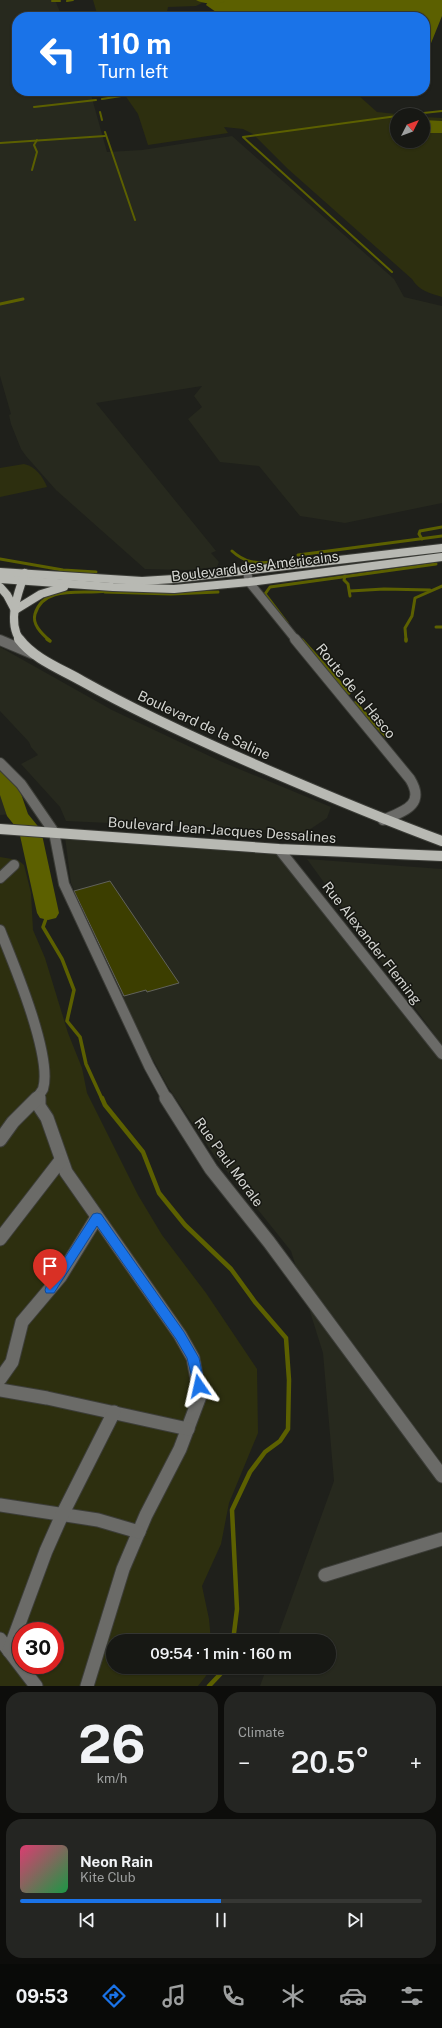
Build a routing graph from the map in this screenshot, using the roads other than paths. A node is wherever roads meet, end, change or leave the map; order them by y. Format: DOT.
graph roads {
  1 [pos="442,548"];
  2 [pos="442,557"];
  3 [pos="247,571"];
  4 [pos="0,572"];
  5 [pos="24,577"];
  6 [pos="0,579"];
  7 [pos="249,582"];
  8 [pos="87,585"];
  9 [pos="0,587"];
  10 [pos="16,610"];
  11 [pos="0,640"];
  12 [pos="43,658"];
  13 [pos="0,763"];
  14 [pos="383,820"];
  15 [pos="0,829"];
  16 [pos="54,832"];
  17 [pos="442,842"];
  18 [pos="280,849"];
  19 [pos="442,856"];
  20 [pos="14,865"];
  21 [pos="0,878"];
  22 [pos="0,930"];
  23 [pos="442,1054"];
  24 [pos="39,1095"];
  25 [pos="0,1140"];
  26 [pos="61,1160"];
  27 [pos="97,1217"];
  28 [pos="0,1239"];
  29 [pos="0,1379"];
  30 [pos="0,1390"];
  31 [pos="114,1412"];
  32 [pos="188,1429"];
  33 [pos="442,1476"];
  34 [pos="0,1505"];
  35 [pos="62,1515"];
  36 [pos="139,1532"];
  37 [pos="442,1539"];
  38 [pos="325,1575"];
  39 [pos="0,1639"];
  40 [pos="9,1651"];
  41 [pos="36,1686"];
  42 [pos="87,1686"];
  1 -- 3 [label="main road, Boulevard des Américains"];
  2 -- 7 [label="main road, Boulevard des Américains"];
  3 -- 5 [label="main road, Boulevard des Américains"];
  3 -- 7 [label="street, Route de la Hasco"];
  4 -- 5 [label="main road"];
  5 -- 6 [label="main road"];
  5 -- 8 [label="main road, Boulevard des Américains"];
  5 -- 10 [label="main road, Boulevard de la Saline"];
  7 -- 8 [label="main road, Boulevard des Américains"];
  7 -- 14 [label="street, Route de la Hasco"];
  8 -- 10 [label="main road"];
  9 -- 10 [label="main road"];
  10 -- 12 [label="main road, Boulevard de la Saline"];
  11 -- 12 [label="street"];
  12 -- 14 [label="main road, Boulevard de la Saline"];
  13 -- 16 [label="street"];
  14 -- 17 [label="main road, Boulevard de la Saline"];
  15 -- 16 [label="main road, Boulevard Jean-Jacques Dessalines"];
  16 -- 18 [label="main road, Boulevard Jean-Jacques Dessalines"];
  16 -- 33 [label="street, Rue Paul Morale"];
  18 -- 19 [label="main road, Boulevard Jean-Jacques Dessalines"];
  18 -- 23 [label="street, Rue Alexander Fleming"];
  20 -- 21 [label="street"];
  22 -- 24 [label="street"];
  24 -- 25 [label="street"];
  24 -- 26 [label="street"];
  26 -- 27 [label="street"];
  26 -- 28 [label="street"];
  27 -- 29 [label="street"];
  27 -- 32 [label="street"];
  30 -- 31 [label="street"];
  31 -- 32 [label="street"];
  31 -- 35 [label="street"];
  32 -- 36 [label="street"];
  34 -- 35 [label="street"];
  35 -- 36 [label="street"];
  35 -- 40 [label="street"];
  36 -- 42 [label="street"];
  37 -- 38 [label="street"];
  39 -- 40 [label="street"];
  40 -- 41 [label="street"];
}
